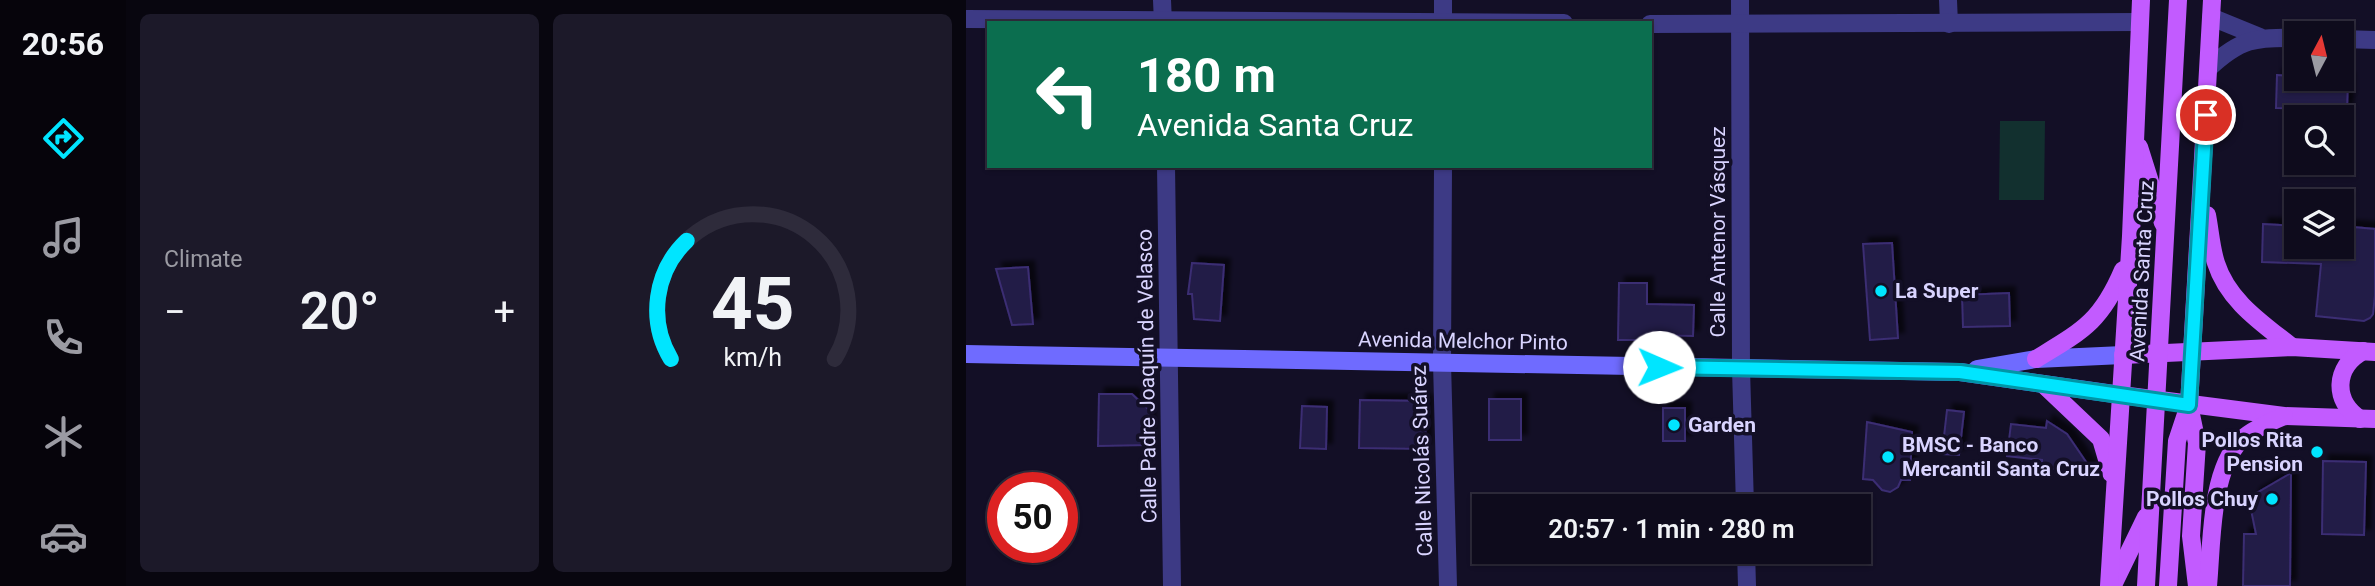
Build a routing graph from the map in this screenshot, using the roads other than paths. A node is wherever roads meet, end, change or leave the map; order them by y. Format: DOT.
graph roads {
  1 [pos="1162,0"];
  2 [pos="1443,0"];
  3 [pos="1740,0"];
  4 [pos="1948,0"];
  5 [pos="2141,0"];
  6 [pos="2178,0"];
  7 [pos="2212,8"];
  8 [pos="966,19"];
  9 [pos="1097,21"];
  10 [pos="1163,21"];
  11 [pos="1443,21"];
  12 [pos="2139,22"];
  13 [pos="1652,24"];
  14 [pos="1949,24"];
  15 [pos="1741,25"];
  16 [pos="2260,37"];
  17 [pos="2284,38"];
  18 [pos="2354,39"];
  19 [pos="2375,40"];
  20 [pos="2209,68"];
  21 [pos="2134,133"];
  22 [pos="1166,168"];
  23 [pos="1443,168"];
  24 [pos="2201,186"];
  25 [pos="2166,233"];
  26 [pos="2131,236"];
  27 [pos="2292,347"];
  28 [pos="2369,351"];
  29 [pos="2192,352"];
  30 [pos="966,354"];
  31 [pos="2160,354"];
  32 [pos="2123,355"];
  33 [pos="1171,358"];
  34 [pos="2036,359"];
  35 [pos="1442,363"];
  36 [pos="1741,369"];
  37 [pos="1960,372"];
  38 [pos="2043,384"];
  39 [pos="2121,395"];
  40 [pos="2157,399"];
  41 [pos="2189,405"];
  42 [pos="2284,416"];
  43 [pos="2368,419"];
  44 [pos="1745,494"];
  45 [pos="2114,502"];
  46 [pos="2150,507"];
  47 [pos="1747,564"];
  48 [pos="1172,586"];
  49 [pos="1448,586"];
  50 [pos="1748,586"];
  51 [pos="2111,586"];
  52 [pos="2146,586"];
  53 [pos="2168,586"];
  54 [pos="2197,586"];
  55 [pos="2208,586"];
  1 -- 10 [label="street"];
  2 -- 11 [label="street"];
  3 -- 15 [label="street, Calle Antenor Vásquez"];
  4 -- 14 [label="street"];
  5 -- 12 [label="main road, Avenida Santa Cruz"];
  6 -- 25 [label="main road, Avenida Santa Cruz"];
  7 -- 16 [label="street"];
  7 -- 20 [label="main road"];
  8 -- 9 [label="street"];
  12 -- 14 [label="street"];
  12 -- 21 [label="main road, Avenida Santa Cruz"];
  13 -- 15 [label="street"];
  14 -- 15 [label="street"];
  15 -- 36 [label="street, Calle Antenor Vásquez"];
  16 -- 17 [label="street"];
  16 -- 20 [label="street"];
  18 -- 19 [label="street"];
  20 -- 24 [label="main road"];
  21 -- 25 [label="main road"];
  21 -- 26 [label="main road, Avenida Santa Cruz"];
  22 -- 33 [label="street, Calle Padre Joaquín de Velasco"];
  23 -- 35 [label="street, Calle Nicolás Suárez"];
  24 -- 27 [label="main road"];
  24 -- 29 [label="main road"];
  25 -- 31 [label="main road, Avenida Santa Cruz"];
  26 -- 32 [label="main road, Avenida Santa Cruz"];
  26 -- 34 [label="main road"];
  27 -- 28 [label="main road, Avenida Melchor Pinto"];
  27 -- 29 [label="main road, Avenida Melchor Pinto"];
  28 -- 43 [label="main road"];
  29 -- 31 [label="main road, Avenida Melchor Pinto"];
  29 -- 41 [label="main road"];
  30 -- 33 [label="main road, Avenida Melchor Pinto"];
  31 -- 32 [label="main road, Avenida Melchor Pinto"];
  31 -- 40 [label="main road, Avenida Santa Cruz"];
  32 -- 34 [label="main road, Avenida Melchor Pinto"];
  32 -- 39 [label="main road, Avenida Santa Cruz"];
  33 -- 35 [label="main road, Avenida Melchor Pinto"];
  33 -- 48 [label="street, Calle Padre Joaquín de Velasco"];
  34 -- 37 [label="main road, Avenida Melchor Pinto"];
  35 -- 36 [label="main road, Avenida Melchor Pinto"];
  35 -- 49 [label="street, Calle Nicolás Suárez"];
  36 -- 37 [label="main road, Avenida Melchor Pinto"];
  36 -- 44 [label="street, Calle Antenor Vásquez"];
  37 -- 38 [label="main road, Avenida Melchor Pinto"];
  38 -- 39 [label="main road, Avenida Melchor Pinto"];
  38 -- 45 [label="main road"];
  39 -- 40 [label="main road, Avenida Melchor Pinto"];
  39 -- 45 [label="main road, Avenida Santa Cruz"];
  40 -- 41 [label="main road, Avenida Melchor Pinto"];
  40 -- 46 [label="main road, Avenida Santa Cruz"];
  41 -- 42 [label="main road, Avenida Melchor Pinto"];
  41 -- 53 [label="main road"];
  41 -- 54 [label="main road"];
  42 -- 43 [label="main road, Avenida Melchor Pinto"];
  42 -- 55 [label="main road"];
  45 -- 51 [label="main road, Avenida Santa Cruz"];
  46 -- 51 [label="main road"];
  46 -- 52 [label="main road, Avenida Santa Cruz"];
  47 -- 50 [label="street"];
}
